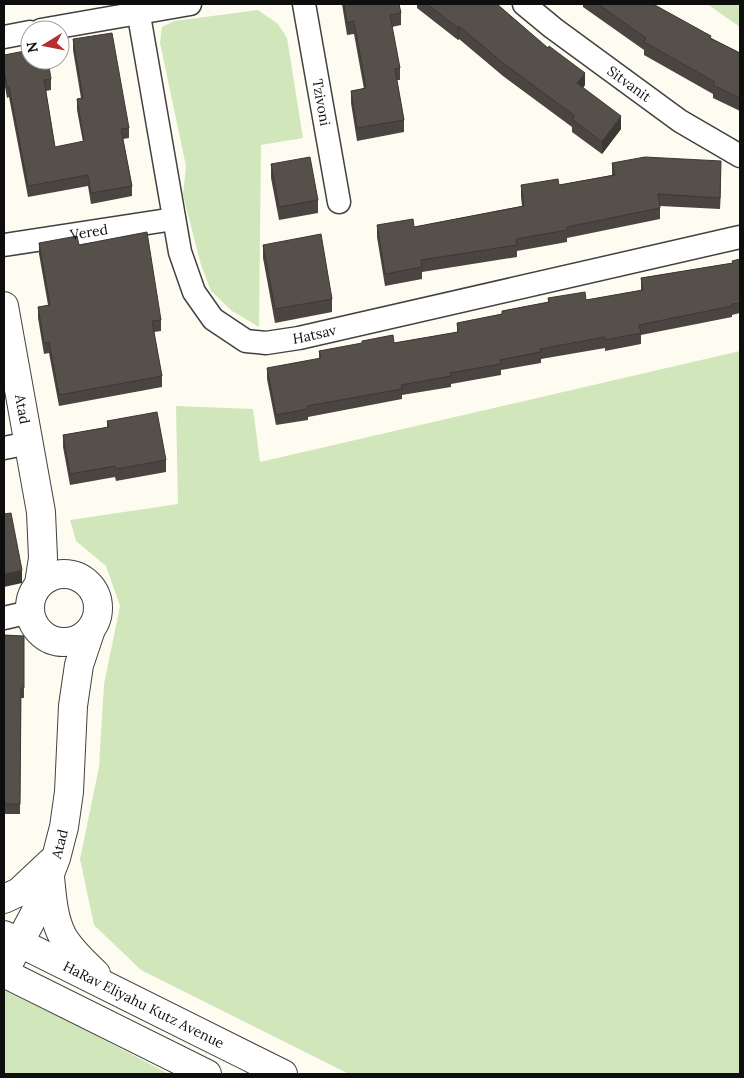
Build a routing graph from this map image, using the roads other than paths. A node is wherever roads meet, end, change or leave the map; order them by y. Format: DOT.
graph roads {
  1 [pos="190,4"];
  2 [pos="304,4"];
  3 [pos="524,4"];
  4 [pos="138,8"];
  5 [pos="70,23"];
  6 [pos="20,34"];
  7 [pos="4,37"];
  8 [pos="740,156"];
  9 [pos="339,202"];
  10 [pos="174,219"];
  11 [pos="740,237"];
  12 [pos="4,245"];
  13 [pos="4,306"];
  14 [pos="16,446"];
  15 [pos="41,512"];
  16 [pos="79,577"];
  17 [pos="40,584"];
  18 [pos="30,612"];
  19 [pos="4,618"];
  20 [pos="91,629"];
  21 [pos="45,637"];
  22 [pos="73,706"];
  23 [pos="53,866"];
  24 [pos="4,899"];
  25 [pos="11,939"];
  26 [pos="4,972"];
  27 [pos="109,988"];
  28 [pos="207,1074"];
  29 [pos="283,1074"];
  1 -- 4 [label="street"];
  2 -- 9 [label="street, Tzivoni"];
  3 -- 8 [label="street, Sitvanit"];
  4 -- 5 [label="street"];
  4 -- 10 [label="street, Hatsav"];
  6 -- 7 [label="street"];
  10 -- 11 [label="street, Hatsav"];
  10 -- 12 [label="street, Vered"];
  13 -- 14 [label="street, Atad"];
  14 -- 15 [label="street, Atad"];
  15 -- 16 [label="street, Atad"];
  15 -- 17 [label="street, Atad"];
  16 -- 17 [label="street"];
  16 -- 20 [label="street"];
  17 -- 18 [label="street"];
  18 -- 19 [label="street"];
  18 -- 21 [label="street"];
  20 -- 21 [label="street"];
  20 -- 22 [label="street, Atad"];
  21 -- 22 [label="street, Atad"];
  22 -- 23 [label="street, Atad"];
  23 -- 24 [label="street"];
  23 -- 25 [label="street, Atad"];
  23 -- 27 [label="street"];
  25 -- 26 [label="street, Atad"];
  25 -- 27 [label="street, HaRav Eliyahu Kutz Avenue"];
  26 -- 28 [label="street"];
  27 -- 29 [label="street, HaRav Eliyahu Kutz Avenue"];
}
